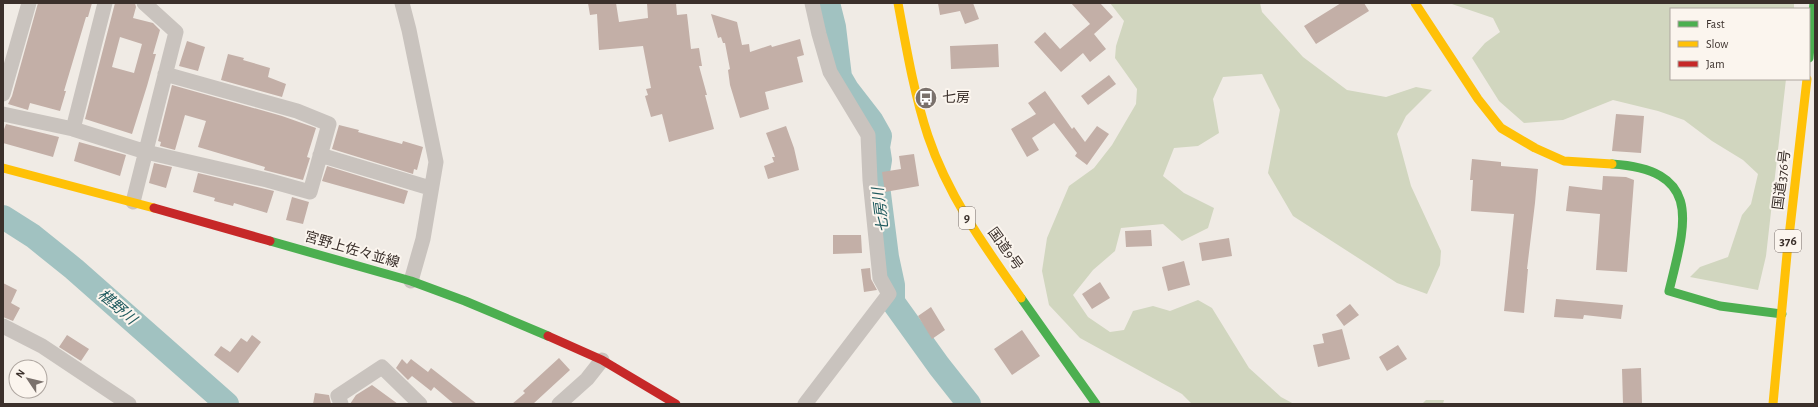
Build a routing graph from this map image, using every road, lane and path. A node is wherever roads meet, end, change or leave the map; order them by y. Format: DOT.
graph roads {
  1 [pos="29,3"];
  2 [pos="105,3"];
  3 [pos="144,3"];
  4 [pos="402,3"];
  5 [pos="812,3"];
  6 [pos="898,3"];
  7 [pos="1415,3"];
  8 [pos="1814,3"];
  9 [pos="1810,47"];
  10 [pos="165,74"];
  11 [pos="1807,80"];
  12 [pos="3,94"];
  13 [pos="3,114"];
  14 [pos="73,129"];
  15 [pos="146,152"];
  16 [pos="320,155"];
  17 [pos="3,168"];
  18 [pos="430,188"];
  19 [pos="133,202"];
  20 [pos="411,281"];
  21 [pos="1782,314"];
  22 [pos="3,326"];
  23 [pos="602,360"];
  24 [pos="129,404"];
  25 [pos="341,404"];
  26 [pos="420,404"];
  27 [pos="559,404"];
  28 [pos="676,404"];
  29 [pos="805,404"];
  30 [pos="1096,404"];
  31 [pos="1773,404"];
  1 -- 12 [label="street"];
  2 -- 14 [label="street"];
  3 -- 10 [label="street"];
  4 -- 18 [label="street"];
  5 -- 29 [label="street"];
  6 -- 30 [label="main road, 国道9号 / 9"];
  7 -- 21 [label="main road"];
  8 -- 9 [label="main road"];
  10 -- 15 [label="street"];
  10 -- 16 [label="street"];
  11 -- 21 [label="main road, 国道376号 / 376"];
  13 -- 14 [label="street"];
  14 -- 15 [label="street"];
  15 -- 16 [label="street"];
  15 -- 19 [label="street"];
  16 -- 18 [label="street"];
  17 -- 19 [label="main road, 宮野上佐々並線"];
  18 -- 20 [label="street"];
  19 -- 20 [label="main road, 宮野上佐々並線"];
  20 -- 23 [label="main road, 宮野上佐々並線"];
  21 -- 31 [label="main road, 国道376号 / 376"];
  22 -- 24 [label="street"];
  23 -- 27 [label="street"];
  23 -- 28 [label="main road, 宮野上佐々並線"];
  25 -- 26 [label="street"];
}
